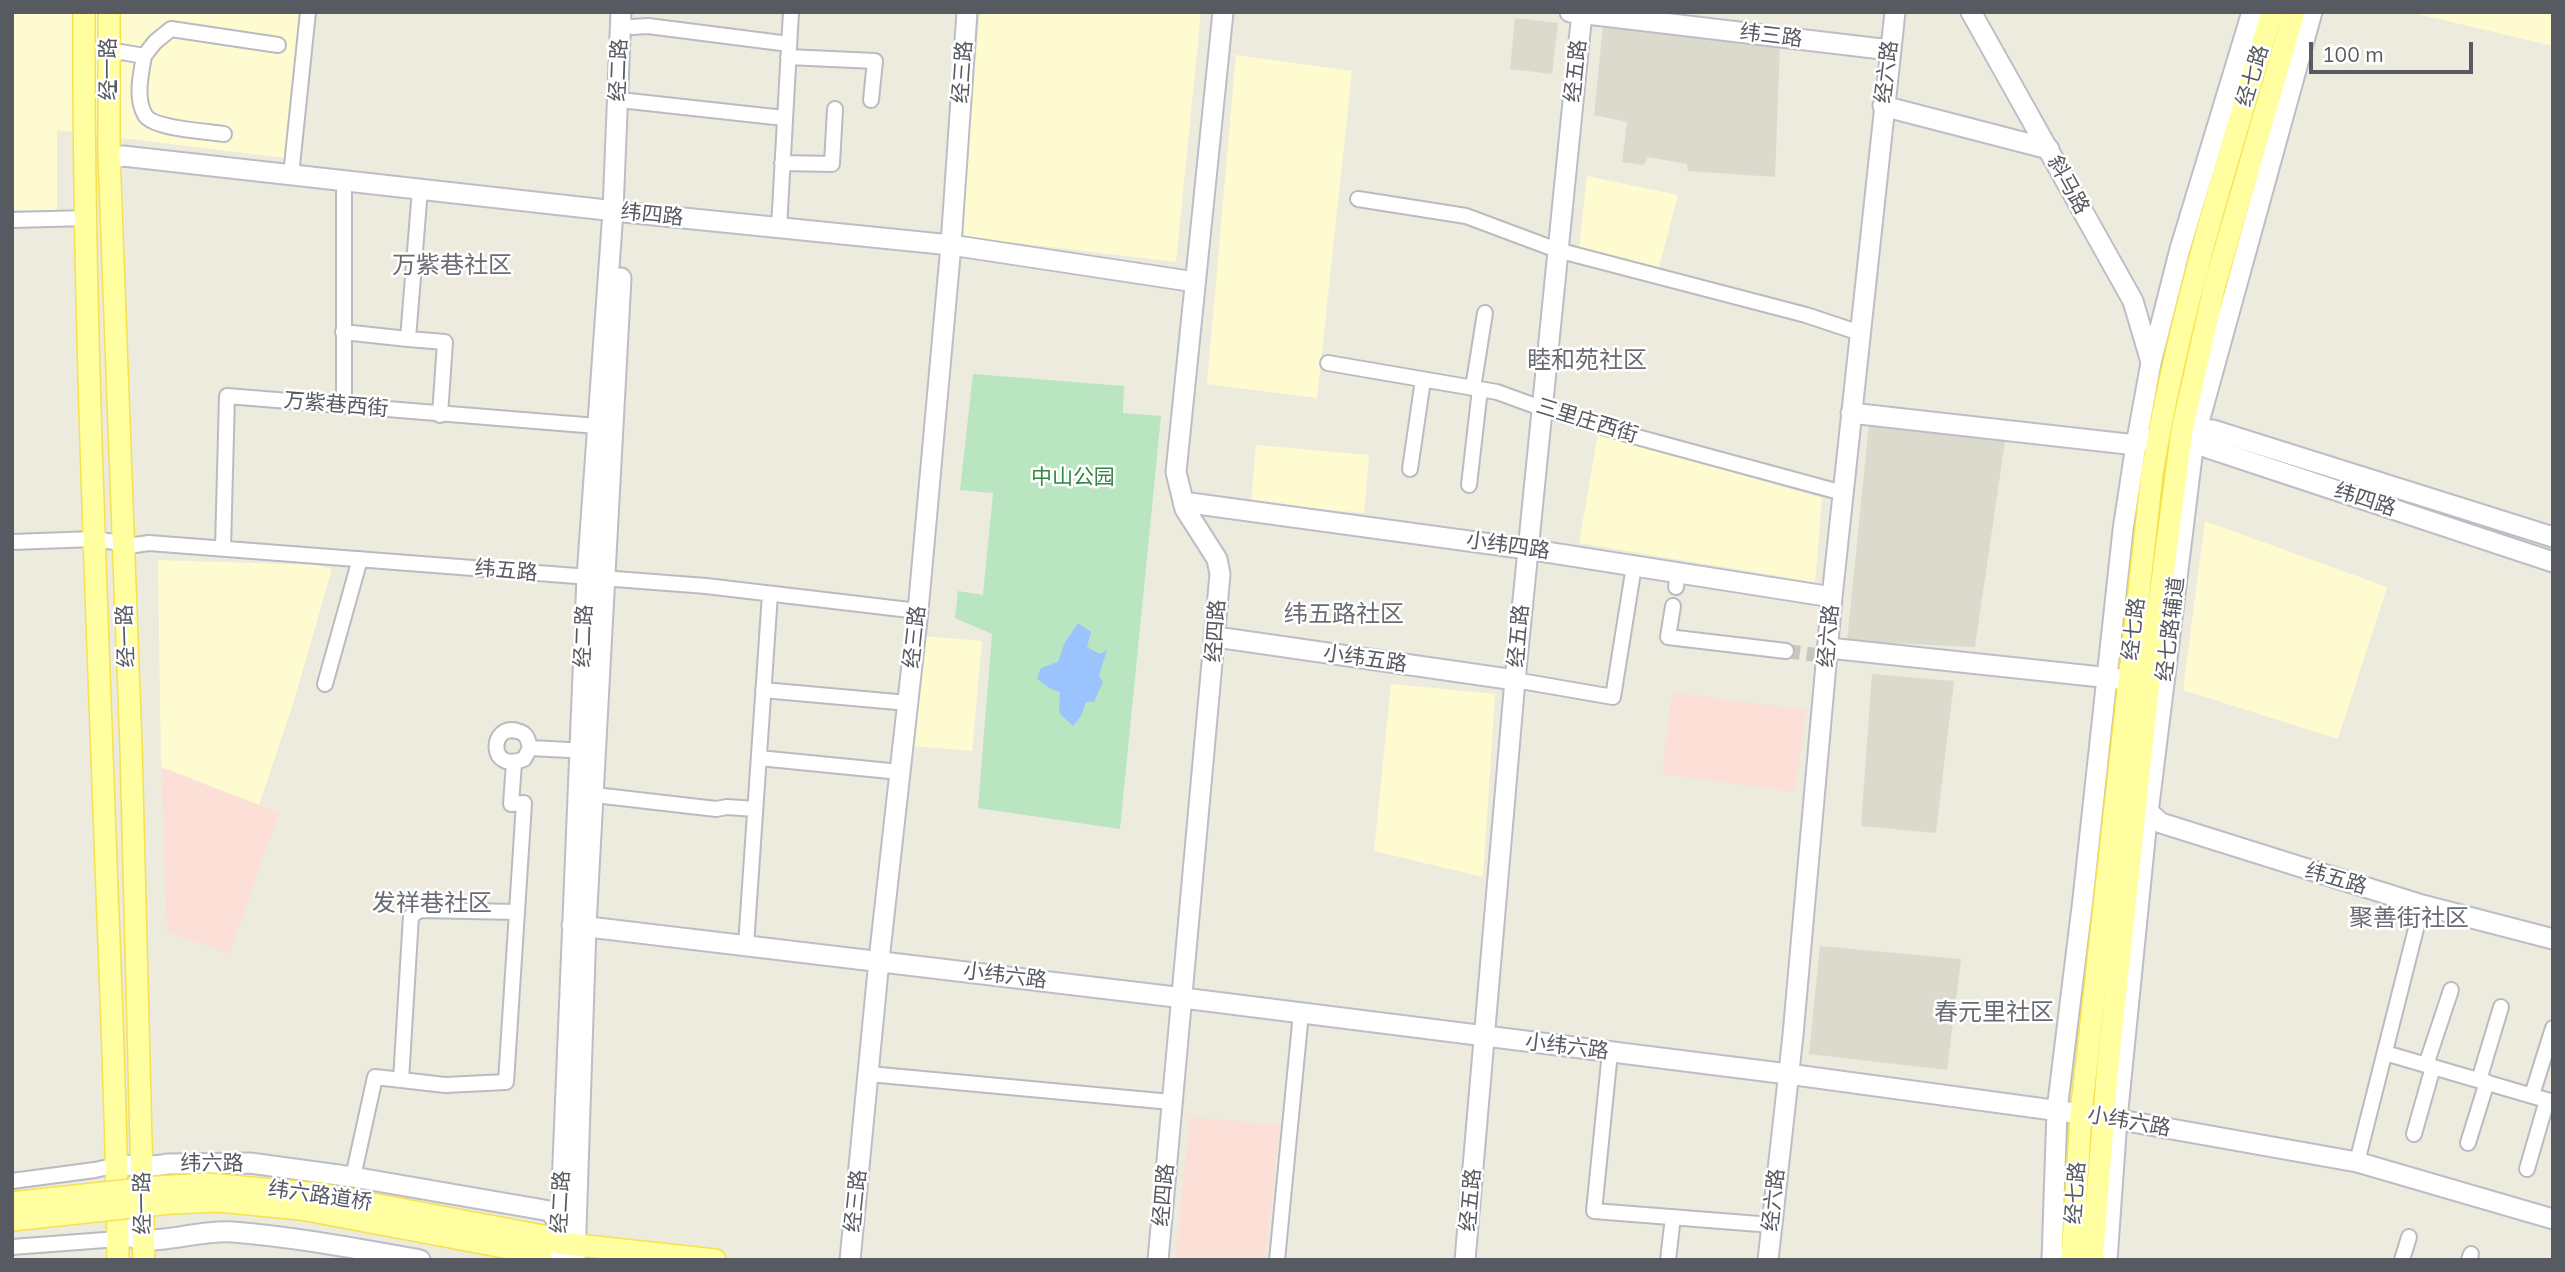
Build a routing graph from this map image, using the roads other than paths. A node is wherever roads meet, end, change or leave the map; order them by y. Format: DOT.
graph roads {
  1 [pos="84,12"];
  2 [pos="109,12"];
  3 [pos="308,12"];
  4 [pos="791,12"];
  5 [pos="967,12"];
  6 [pos="1223,12"];
  7 [pos="1895,12"];
  8 [pos="1971,12"];
  9 [pos="2252,12"];
  10 [pos="2272,12"];
  11 [pos="2294,12"];
  12 [pos="2312,12"];
  13 [pos="1578,13"];
  14 [pos="629,17"];
  15 [pos="278,45"];
  16 [pos="1890,50"];
  17 [pos="788,51"];
  18 [pos="108,53"];
  19 [pos="144,55"];
  20 [pos="871,100"];
  21 [pos="629,101"];
  22 [pos="1884,106"];
  23 [pos="835,109"];
  24 [pos="784,118"];
  25 [pos="223,134"];
  26 [pos="2049,149"];
  27 [pos="109,154"];
  28 [pos="782,163"];
  29 [pos="291,175"];
  30 [pos="344,181"];
  31 [pos="421,189"];
  32 [pos="1358,199"];
  33 [pos="619,211"];
  34 [pos="87,218"];
  35 [pos="12,220"];
  36 [pos="779,228"];
  37 [pos="951,245"];
  38 [pos="1557,250"];
  39 [pos="1195,282"];
  40 [pos="1485,313"];
  41 [pos="343,332"];
  42 [pos="1860,333"];
  43 [pos="408,339"];
  44 [pos="1328,363"];
  45 [pos="2151,363"];
  46 [pos="1423,380"];
  47 [pos="1477,389"];
  48 [pos="344,406"];
  49 [pos="1541,408"];
  50 [pos="1851,413"];
  51 [pos="440,415"];
  52 [pos="2160,425"];
  53 [pos="597,426"];
  54 [pos="2191,433"];
  55 [pos="2136,445"];
  56 [pos="1410,469"];
  57 [pos="1469,485"];
  58 [pos="1843,493"];
  59 [pos="1182,502"];
  60 [pos="2553,537"];
  61 [pos="94,539"];
  62 [pos="12,541"];
  63 [pos="122,541"];
  64 [pos="223,548"];
  65 [pos="1527,549"];
  66 [pos="360,559"];
  67 [pos="2553,562"];
  68 [pos="1634,566"];
  69 [pos="596,578"];
  70 [pos="770,594"];
  71 [pos="1832,597"];
  72 [pos="1673,606"];
  73 [pos="918,611"];
  74 [pos="1216,637"];
  75 [pos="1786,651"];
  76 [pos="1824,653"];
  77 [pos="2118,679"];
  78 [pos="1515,680"];
  79 [pos="325,684"];
  80 [pos="763,690"];
  81 [pos="908,703"];
  82 [pos="530,748"];
  83 [pos="588,751"];
  84 [pos="758,758"];
  85 [pos="514,763"];
  86 [pos="900,772"];
  87 [pos="595,795"];
  88 [pos="755,809"];
  89 [pos="2145,820"];
  90 [pos="2422,905"];
  91 [pos="517,912"];
  92 [pos="579,926"];
  93 [pos="2553,939"];
  94 [pos="746,945"];
  95 [pos="879,960"];
  96 [pos="2451,990"];
  97 [pos="1180,998"];
  98 [pos="2501,1007"];
  99 [pos="1301,1013"];
  100 [pos="2553,1028"];
  101 [pos="1486,1037"];
  102 [pos="1610,1052"];
  103 [pos="2385,1053"];
  104 [pos="2429,1066"];
  105 [pos="869,1074"];
  106 [pos="1788,1074"];
  107 [pos="401,1080"];
  108 [pos="2483,1081"];
  109 [pos="2532,1096"];
  110 [pos="2550,1101"];
  111 [pos="1171,1102"];
  112 [pos="2057,1110"];
  113 [pos="2081,1114"];
  114 [pos="2110,1118"];
  115 [pos="2414,1134"];
  116 [pos="2468,1143"];
  117 [pos="2357,1162"];
  118 [pos="143,1165"];
  119 [pos="117,1166"];
  120 [pos="2527,1169"];
  121 [pos="353,1177"];
  122 [pos="12,1181"];
  123 [pos="12,1203"];
  124 [pos="1673,1217"];
  125 [pos="2553,1219"];
  126 [pos="12,1220"];
  127 [pos="1772,1225"];
  128 [pos="2409,1237"];
  129 [pos="12,1247"];
  130 [pos="118,1249"];
  131 [pos="561,1249"];
  132 [pos="144,1250"];
  133 [pos="408,1259"];
  134 [pos="603,1260"];
  135 [pos="715,1260"];
  136 [pos="850,1260"];
  137 [pos="1158,1260"];
  138 [pos="1278,1260"];
  139 [pos="1465,1260"];
  140 [pos="1668,1260"];
  141 [pos="1768,1260"];
  142 [pos="2052,1260"];
  143 [pos="2072,1260"];
  144 [pos="2092,1260"];
  145 [pos="2107,1260"];
  146 [pos="2402,1260"];
  1 -- 34 [label="main road, 经一路"];
  2 -- 18 [label="main road, 经一路"];
  3 -- 29 [label="street"];
  4 -- 17 [label="street"];
  5 -- 37 [label="street, 经三路"];
  6 -- 39 [label="street, 经四路"];
  7 -- 16 [label="street, 经六路"];
  8 -- 26 [label="street, 斜马路"];
  9 -- 45 [label="street"];
  10 -- 52 [label="main road, 经七路"];
  11 -- 54 [label="main road, 经七路"];
  12 -- 54 [label="street"];
  13 -- 16 [label="street, 纬三路"];
  13 -- 38 [label="street, 经五路"];
  14 -- 17 [label="street"];
  14 -- 21 [label="street, 经二路"];
  14 -- 33 [label="street, 经二路"];
  15 -- 19 [label="street"];
  16 -- 22 [label="street, 经六路"];
  17 -- 20 [label="street"];
  17 -- 24 [label="street"];
  18 -- 19 [label="street"];
  18 -- 27 [label="main road, 经一路"];
  19 -- 25 [label="street"];
  21 -- 24 [label="street"];
  21 -- 33 [label="street, 经二路"];
  22 -- 26 [label="street"];
  22 -- 42 [label="street, 经六路"];
  23 -- 28 [label="street"];
  24 -- 28 [label="street"];
  26 -- 45 [label="street, 斜马路"];
  27 -- 29 [label="street, 纬四路"];
  27 -- 63 [label="main road, 经一路"];
  28 -- 36 [label="street"];
  29 -- 30 [label="street, 纬四路"];
  30 -- 31 [label="street, 纬四路"];
  30 -- 41 [label="street"];
  31 -- 33 [label="street, 纬四路"];
  31 -- 43 [label="street"];
  32 -- 38 [label="street"];
  33 -- 36 [label="street, 纬四路"];
  33 -- 53 [label="street, 经二路"];
  33 -- 69 [label="street, 经二路"];
  34 -- 35 [label="street"];
  34 -- 61 [label="main road, 经一路"];
  36 -- 37 [label="street, 纬四路"];
  37 -- 39 [label="street, 纬四路"];
  37 -- 73 [label="street, 经三路"];
  38 -- 42 [label="street"];
  38 -- 49 [label="street, 经五路"];
  39 -- 59 [label="street, 经四路"];
  40 -- 47 [label="street"];
  41 -- 43 [label="street"];
  41 -- 48 [label="street"];
  42 -- 50 [label="street, 经六路"];
  43 -- 51 [label="street"];
  44 -- 46 [label="street, 三里庄西街"];
  45 -- 55 [label="street"];
  46 -- 47 [label="street, 三里庄西街"];
  46 -- 56 [label="street"];
  47 -- 49 [label="street, 三里庄西街"];
  47 -- 57 [label="street"];
  48 -- 51 [label="street, 万紫巷西街"];
  48 -- 64 [label="street, 万紫巷西街"];
  49 -- 58 [label="street, 三里庄西街"];
  49 -- 65 [label="street, 经五路"];
  50 -- 55 [label="street"];
  50 -- 58 [label="street, 经六路"];
  51 -- 53 [label="street, 万紫巷西街"];
  52 -- 54 [label="street, 纬四路"];
  52 -- 55 [label="street"];
  52 -- 77 [label="main road, 经七路"];
  53 -- 69 [label="street, 经二路"];
  54 -- 60 [label="street, 纬四路"];
  54 -- 67 [label="street, 纬四路"];
  54 -- 89 [label="main road, 经七路"];
  55 -- 77 [label="street"];
  58 -- 71 [label="street, 经六路"];
  59 -- 65 [label="street, 小纬四路"];
  59 -- 74 [label="street, 经四路"];
  61 -- 62 [label="street, 纬五路"];
  61 -- 63 [label="street, 纬五路"];
  61 -- 119 [label="main road, 经一路"];
  63 -- 64 [label="street, 纬五路"];
  63 -- 118 [label="main road, 经一路"];
  64 -- 66 [label="street, 纬五路"];
  65 -- 68 [label="street, 小纬四路"];
  65 -- 78 [label="street, 经五路"];
  66 -- 69 [label="street, 纬五路"];
  66 -- 79 [label="street"];
  68 -- 71 [label="street, 小纬四路"];
  68 -- 78 [label="street"];
  69 -- 70 [label="street, 纬五路"];
  69 -- 83 [label="street, 经二路"];
  70 -- 73 [label="street, 纬五路"];
  70 -- 80 [label="street"];
  71 -- 76 [label="street, 经六路"];
  72 -- 75 [label="street"];
  73 -- 81 [label="street, 经三路"];
  74 -- 78 [label="street, 小纬五路"];
  74 -- 97 [label="street, 经四路"];
  76 -- 77 [label="street"];
  76 -- 106 [label="street, 经六路"];
  77 -- 112 [label="street"];
  77 -- 113 [label="main road, 经七路"];
  78 -- 101 [label="street, 经五路"];
  80 -- 81 [label="street"];
  80 -- 84 [label="street"];
  81 -- 86 [label="street, 经三路"];
  82 -- 83 [label="street"];
  82 -- 85 [label="street"];
  82 -- 85 [label="street"];
  83 -- 87 [label="street, 经二路"];
  83 -- 92 [label="street, 经二路"];
  84 -- 86 [label="street"];
  84 -- 88 [label="street"];
  85 -- 91 [label="street"];
  86 -- 95 [label="street, 经三路"];
  87 -- 88 [label="street"];
  87 -- 92 [label="street, 经二路"];
  88 -- 94 [label="street"];
  89 -- 90 [label="street, 纬五路"];
  89 -- 114 [label="main road, 经七路"];
  90 -- 93 [label="street, 纬五路"];
  90 -- 103 [label="street"];
  91 -- 107 [label="street"];
  91 -- 107 [label="street"];
  92 -- 94 [label="street, 小纬六路"];
  92 -- 131 [label="street, 经二路"];
  94 -- 95 [label="street, 小纬六路"];
  95 -- 97 [label="street, 小纬六路"];
  95 -- 105 [label="street, 经三路"];
  96 -- 104 [label="street"];
  97 -- 99 [label="street, 小纬六路"];
  97 -- 111 [label="street, 经四路"];
  98 -- 108 [label="street"];
  99 -- 101 [label="street, 小纬六路"];
  99 -- 138 [label="street"];
  100 -- 109 [label="street"];
  101 -- 102 [label="street, 小纬六路"];
  101 -- 139 [label="street, 经五路"];
  102 -- 106 [label="street, 小纬六路"];
  102 -- 124 [label="street"];
  103 -- 104 [label="street"];
  103 -- 117 [label="street"];
  104 -- 108 [label="street"];
  104 -- 115 [label="street"];
  105 -- 111 [label="street"];
  105 -- 136 [label="street, 经三路"];
  106 -- 112 [label="street, 小纬六路"];
  106 -- 127 [label="street, 经六路"];
  107 -- 121 [label="street"];
  108 -- 109 [label="street"];
  108 -- 116 [label="street"];
  109 -- 110 [label="street"];
  110 -- 120 [label="street"];
  111 -- 137 [label="street, 经四路"];
  112 -- 113 [label="street, 小纬六路"];
  112 -- 142 [label="street"];
  113 -- 114 [label="street, 小纬六路"];
  113 -- 143 [label="main road, 经七路"];
  114 -- 117 [label="street, 小纬六路"];
  114 -- 144 [label="main road, 经七路"];
  114 -- 145 [label="street"];
  117 -- 125 [label="street, 小纬六路"];
  118 -- 119 [label="street, 纬六路"];
  118 -- 121 [label="street, 纬六路"];
  118 -- 132 [label="main road, 经一路"];
  119 -- 122 [label="street"];
  119 -- 130 [label="main road, 经一路"];
  119 -- 132 [label="street"];
  121 -- 131 [label="street, 纬六路"];
  123 -- 131 [label="main road, 纬六路道桥, bridge"];
  124 -- 127 [label="street"];
  124 -- 140 [label="street"];
  126 -- 131 [label="main road, 纬六路道桥, bridge"];
  127 -- 141 [label="street, 经六路"];
  128 -- 146 [label="street"];
  129 -- 130 [label="street"];
  131 -- 134 [label="main road, 纬六路"];
  131 -- 135 [label="main road, 纬六路"];
  132 -- 133 [label="street"];
}
